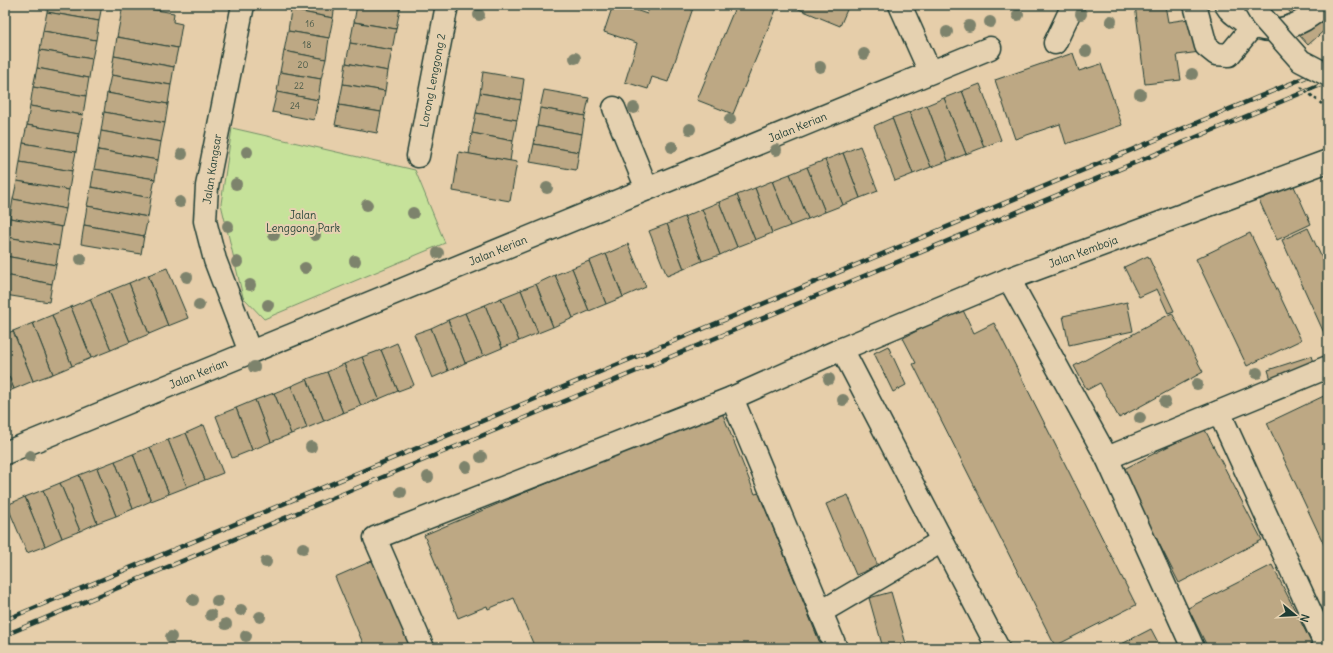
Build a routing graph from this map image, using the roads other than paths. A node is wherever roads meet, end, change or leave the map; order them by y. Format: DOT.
graph roads {
  1 [pos="242,5"];
  2 [pos="447,5"];
  3 [pos="900,5"];
  4 [pos="1073,5"];
  5 [pos="1195,5"];
  6 [pos="1226,5"];
  7 [pos="1255,5"];
  8 [pos="1324,5"];
  9 [pos="1252,27"];
  10 [pos="1055,43"];
  11 [pos="990,48"];
  12 [pos="930,72"];
  13 [pos="1328,75"];
  14 [pos="614,108"];
  15 [pos="418,156"];
  16 [pos="1328,161"];
  17 [pos="647,189"];
  18 [pos="1009,279"];
  19 [pos="842,349"];
  20 [pos="250,352"];
  21 [pos="1328,367"];
  22 [pos="732,398"];
  23 [pos="1219,412"];
  24 [pos="5,453"];
  25 [pos="1107,458"];
  26 [pos="942,541"];
  27 [pos="821,612"];
  28 [pos="423,648"];
  29 [pos="836,648"];
  30 [pos="998,648"];
  31 [pos="1193,648"];
  32 [pos="1327,648"];
  1 -- 20 [label="street, Jalan Kangsar"];
  2 -- 15 [label="street, Lorong Lenggong 2"];
  3 -- 12 [label="street"];
  4 -- 10 [label="street"];
  5 -- 9 [label="street"];
  6 -- 9 [label="street"];
  7 -- 13 [label="street, bridge"];
  8 -- 9 [label="street"];
  11 -- 12 [label="street, Jalan Kerian"];
  12 -- 17 [label="street, Jalan Kerian"];
  14 -- 17 [label="street"];
  16 -- 18 [label="street, Jalan Kemboja"];
  17 -- 20 [label="street, Jalan Kerian"];
  18 -- 19 [label="street, Jalan Kemboja"];
  18 -- 25 [label="street"];
  19 -- 22 [label="street, Jalan Kemboja"];
  19 -- 26 [label="street"];
  20 -- 24 [label="street, Jalan Kerian"];
  21 -- 23 [label="street"];
  22 -- 27 [label="street"];
  22 -- 28 [label="street, Jalan Kemboja"];
  23 -- 25 [label="street"];
  23 -- 32 [label="street"];
  25 -- 31 [label="street"];
  26 -- 27 [label="street"];
  26 -- 30 [label="street"];
  27 -- 29 [label="street"];
}
